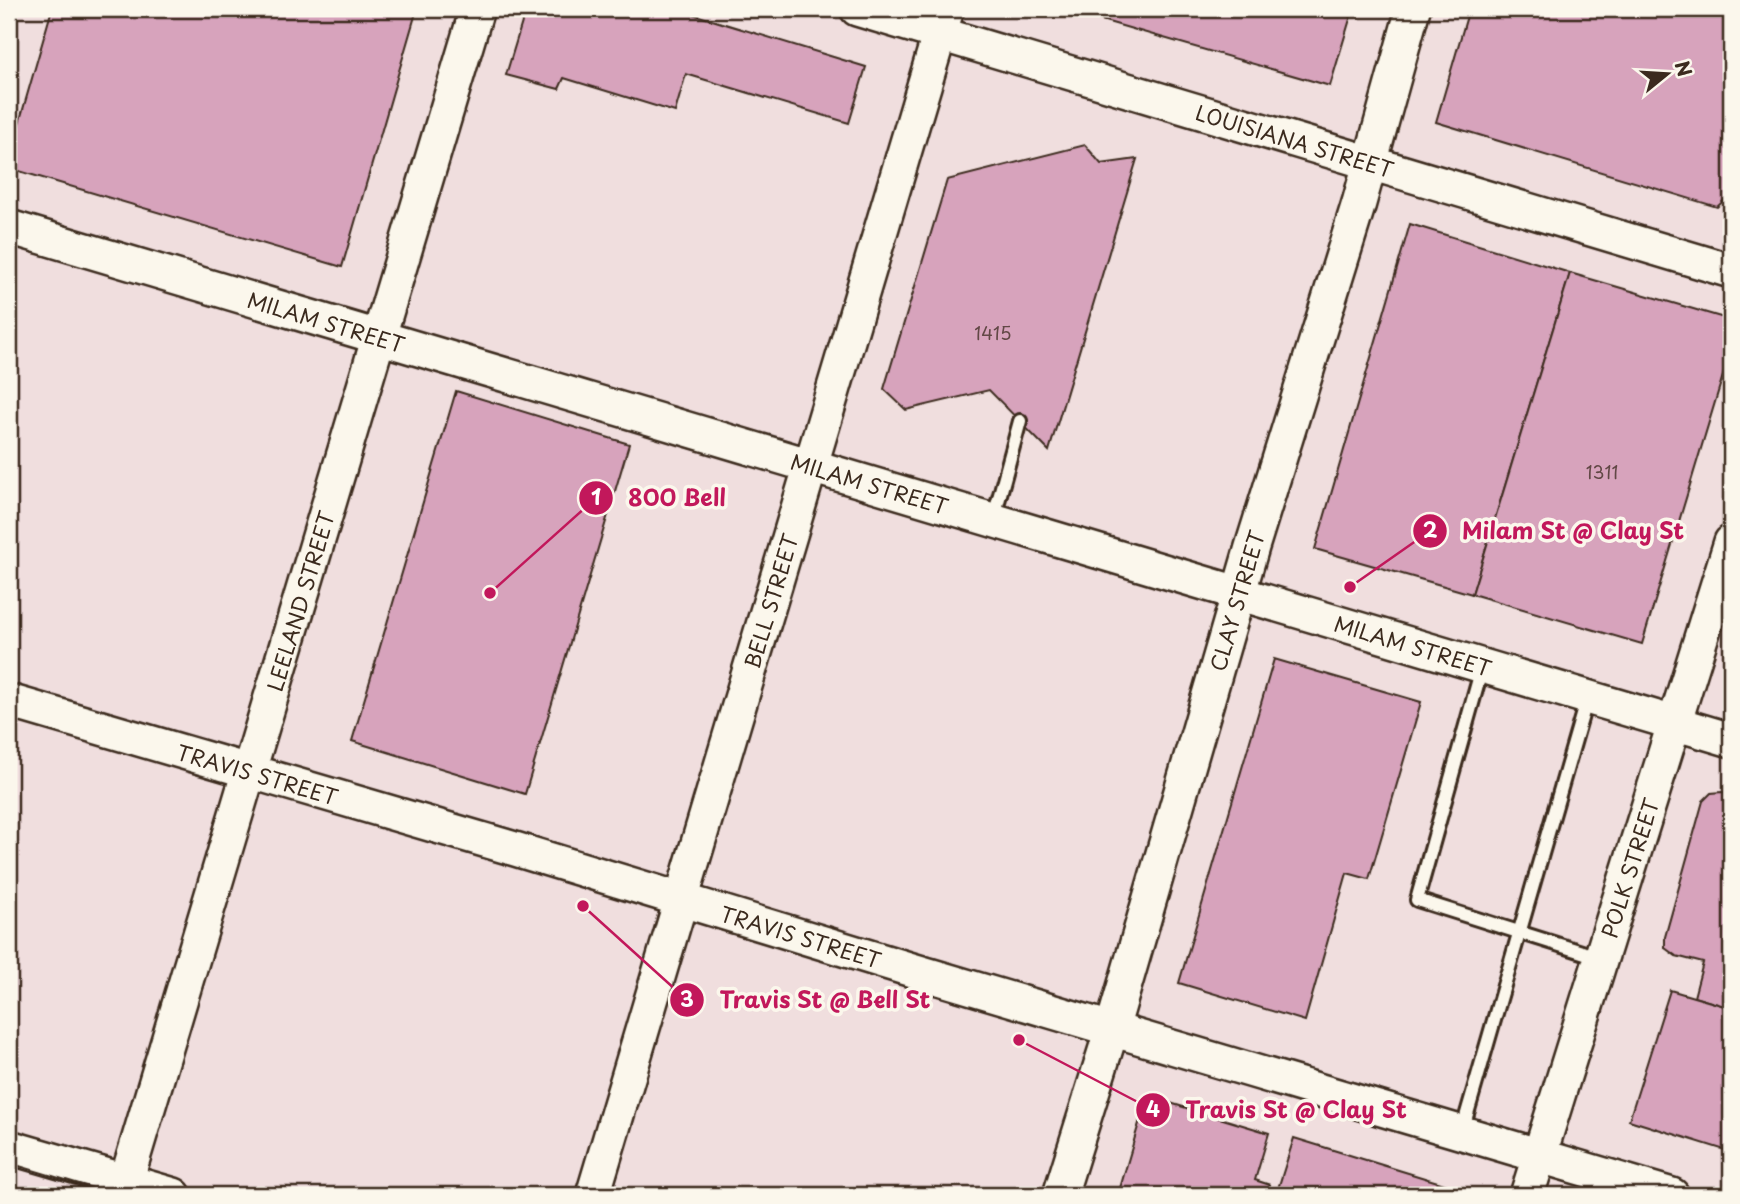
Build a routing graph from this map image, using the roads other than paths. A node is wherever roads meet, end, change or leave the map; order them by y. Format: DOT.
graph roads {
  1 [pos="477,9"];
  2 [pos="857,9"];
  3 [pos="1413,9"];
  4 [pos="943,21"];
  5 [pos="1370,163"];
  6 [pos="9,227"];
  7 [pos="1731,271"];
  8 [pos="378,337"];
  9 [pos="1020,421"];
  10 [pos="811,466"];
  11 [pos="993,520"];
  12 [pos="1731,542"];
  13 [pos="1239,593"];
  14 [pos="1482,666"];
  15 [pos="1587,697"];
  16 [pos="9,701"];
  17 [pos="1674,723"];
  18 [pos="1731,740"];
  19 [pos="247,771"];
  20 [pos="681,900"];
  21 [pos="1520,933"];
  22 [pos="1601,958"];
  23 [pos="1112,1029"];
  24 [pos="1462,1133"];
  25 [pos="9,1147"];
  26 [pos="1539,1156"];
  27 [pos="124,1188"];
  28 [pos="174,1195"];
  29 [pos="593,1195"];
  30 [pos="1060,1195"];
  31 [pos="1527,1195"];
  32 [pos="1672,1195"];
  1 -- 8 [label="main road, LEELAND STREET"];
  2 -- 4 [label="main road, LOUISIANA STREET"];
  3 -- 5 [label="main road, CLAY STREET"];
  4 -- 5 [label="main road, LOUISIANA STREET"];
  4 -- 10 [label="main road, BELL STREET"];
  5 -- 7 [label="main road, LOUISIANA STREET"];
  5 -- 13 [label="main road, CLAY STREET"];
  6 -- 8 [label="main road, MILAM STREET"];
  8 -- 10 [label="main road, MILAM STREET"];
  8 -- 19 [label="main road, LEELAND STREET"];
  9 -- 11 [label="lane"];
  10 -- 11 [label="main road, MILAM STREET"];
  10 -- 20 [label="main road, BELL STREET"];
  11 -- 13 [label="main road, MILAM STREET"];
  12 -- 17 [label="main road, POLK STREET"];
  13 -- 14 [label="main road, MILAM STREET"];
  13 -- 23 [label="main road, CLAY STREET"];
  14 -- 15 [label="main road, MILAM STREET"];
  14 -- 21 [label="lane"];
  15 -- 17 [label="main road, MILAM STREET"];
  15 -- 21 [label="lane"];
  16 -- 19 [label="main road, TRAVIS STREET"];
  17 -- 18 [label="main road, MILAM STREET"];
  17 -- 22 [label="main road, POLK STREET"];
  19 -- 20 [label="main road, TRAVIS STREET"];
  19 -- 27 [label="main road, LEELAND STREET"];
  20 -- 23 [label="main road, TRAVIS STREET"];
  20 -- 29 [label="main road, BELL STREET"];
  21 -- 22 [label="lane"];
  21 -- 24 [label="lane"];
  22 -- 26 [label="main road, POLK STREET"];
  23 -- 24 [label="main road, TRAVIS STREET"];
  23 -- 30 [label="main road, CLAY STREET"];
  24 -- 26 [label="main road, TRAVIS STREET"];
  25 -- 27 [label="main road"];
  26 -- 31 [label="main road, POLK STREET"];
  26 -- 32 [label="main road, TRAVIS STREET"];
  27 -- 28 [label="main road"];
}
